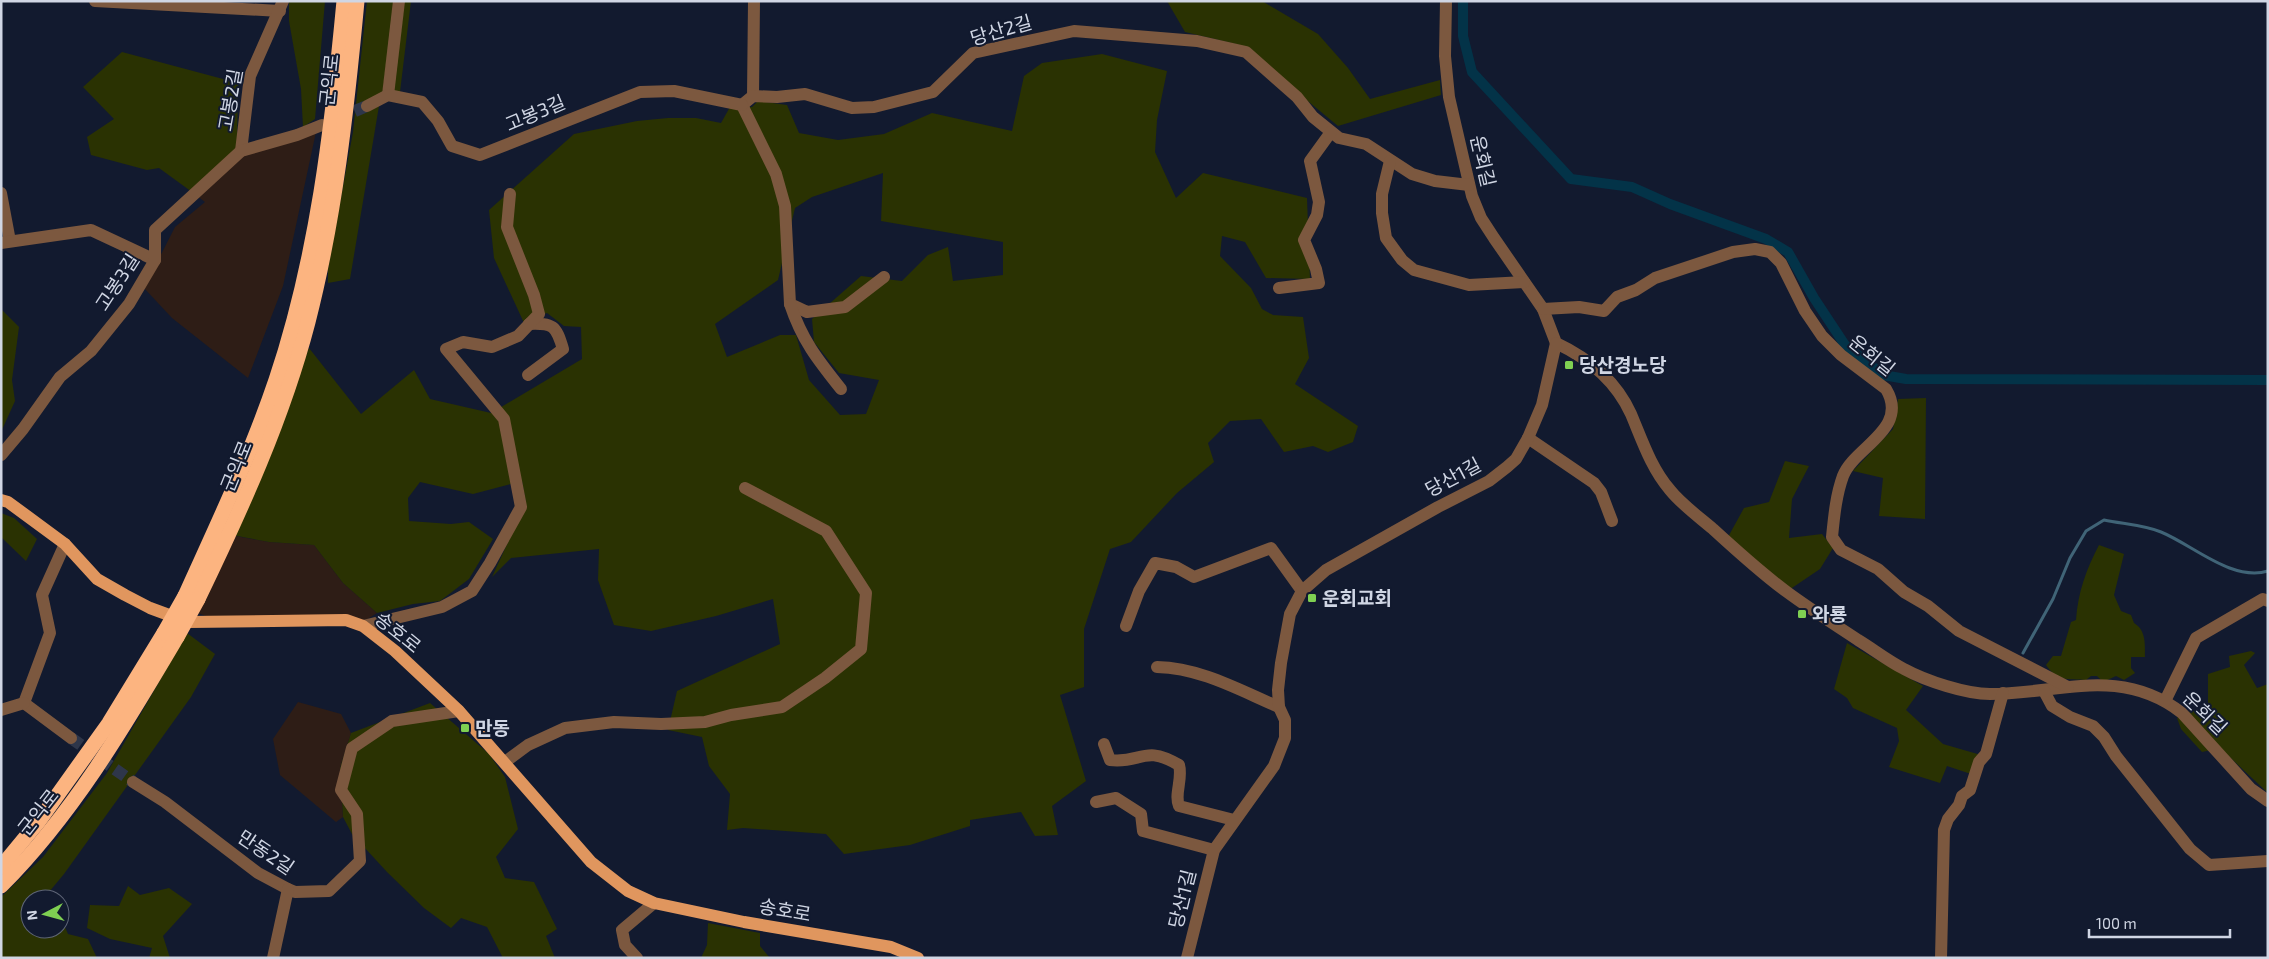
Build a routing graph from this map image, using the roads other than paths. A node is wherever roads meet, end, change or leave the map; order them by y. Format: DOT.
graph roads {
  1 [pos="94,1"];
  2 [pos="344,1"];
  3 [pos="357,1"];
  4 [pos="399,1"];
  5 [pos="754,1"];
  6 [pos="1446,1"];
  7 [pos="282,6"];
  8 [pos="388,95"];
  9 [pos="753,96"];
  10 [pos="742,105"];
  11 [pos="367,106"];
  12 [pos="322,125"];
  13 [pos="1331,132"];
  14 [pos="241,151"];
  15 [pos="1390,161"];
  16 [pos="1469,185"];
  17 [pos="1,193"];
  18 [pos="510,194"];
  19 [pos="6,242"];
  20 [pos="155,260"];
  21 [pos="884,277"];
  22 [pos="1524,282"];
  23 [pos="1279,288"];
  24 [pos="790,304"];
  25 [pos="1543,309"];
  26 [pos="529,324"];
  27 [pos="1556,343"];
  28 [pos="528,375"];
  29 [pos="841,388"];
  30 [pos="1528,438"];
  31 [pos="1,455"];
  32 [pos="745,488"];
  33 [pos="1,500"];
  34 [pos="1612,521"];
  35 [pos="65,544"];
  36 [pos="1302,591"];
  37 [pos="191,598"];
  38 [pos="2268,601"];
  39 [pos="363,626"];
  40 [pos="1126,626"];
  41 [pos="170,635"];
  42 [pos="1157,667"];
  43 [pos="2068,687"];
  44 [pos="2044,691"];
  45 [pos="2003,694"];
  46 [pos="2165,701"];
  47 [pos="24,703"];
  48 [pos="1279,707"];
  49 [pos="1,710"];
  50 [pos="459,711"];
  51 [pos="71,738"];
  52 [pos="1104,744"];
  53 [pos="505,762"];
  54 [pos="132,782"];
  55 [pos="2268,800"];
  56 [pos="1096,802"];
  57 [pos="1234,820"];
  58 [pos="1214,850"];
  59 [pos="2268,861"];
  60 [pos="1,867"];
  61 [pos="1,886"];
  62 [pos="288,889"];
  63 [pos="654,903"];
  64 [pos="910,956"];
  65 [pos="276,957"];
  66 [pos="637,958"];
  67 [pos="1187,958"];
  68 [pos="1941,958"];
  1 -- 7 [label="street"];
  2 -- 37 [label="highway, 군익로"];
  3 -- 37 [label="highway, 군익로"];
  4 -- 8 [label="street"];
  5 -- 9 [label="street"];
  6 -- 16 [label="street, 운회길"];
  7 -- 14 [label="street, 고봉2길"];
  8 -- 10 [label="street, 고봉3길"];
  8 -- 11 [label="street"];
  9 -- 10 [label="street"];
  9 -- 13 [label="street, 당산2길"];
  10 -- 24 [label="street"];
  12 -- 14 [label="street, 고봉3길"];
  13 -- 15 [label="street, 당산2길"];
  13 -- 23 [label="street"];
  14 -- 20 [label="street, 고봉3길"];
  15 -- 16 [label="street, 당산2길"];
  15 -- 22 [label="street"];
  16 -- 22 [label="street, 운회길"];
  17 -- 19 [label="street"];
  18 -- 26 [label="street"];
  19 -- 20 [label="street"];
  20 -- 31 [label="street, 고봉3길"];
  21 -- 24 [label="street"];
  22 -- 25 [label="street, 운회길"];
  24 -- 29 [label="street"];
  25 -- 27 [label="street, 운회길"];
  25 -- 43 [label="street, 운회길"];
  26 -- 28 [label="street"];
  26 -- 39 [label="street"];
  27 -- 30 [label="street, 당산1길"];
  27 -- 45 [label="street, 운회길"];
  30 -- 34 [label="street"];
  30 -- 36 [label="street, 당산1길"];
  32 -- 53 [label="street"];
  33 -- 35 [label="main road, 송호로"];
  35 -- 39 [label="main road, 송호로"];
  35 -- 47 [label="street"];
  36 -- 40 [label="street"];
  36 -- 48 [label="street, 당산1길"];
  37 -- 41 [label="highway, 군익로, bridge"];
  38 -- 46 [label="street"];
  39 -- 50 [label="main road, 송호로"];
  41 -- 60 [label="highway, 군익로"];
  41 -- 61 [label="highway, 군익로"];
  42 -- 48 [label="street"];
  43 -- 44 [label="street, 운회길"];
  43 -- 46 [label="street, 운회길"];
  44 -- 45 [label="street, 운회길"];
  44 -- 59 [label="street"];
  45 -- 68 [label="street"];
  46 -- 55 [label="street, 운회길"];
  47 -- 49 [label="street"];
  47 -- 51 [label="street"];
  48 -- 57 [label="street, 당산1길"];
  50 -- 53 [label="main road, 송호로"];
  50 -- 62 [label="street, 만동2길"];
  52 -- 57 [label="street"];
  53 -- 63 [label="main road, 송호로"];
  54 -- 62 [label="street, 만동2길"];
  56 -- 58 [label="street, 당산1길"];
  57 -- 58 [label="street, 당산1길"];
  58 -- 67 [label="street, 당산1길"];
  62 -- 65 [label="street"];
  63 -- 64 [label="main road, 송호로"];
  63 -- 66 [label="street"];
}
